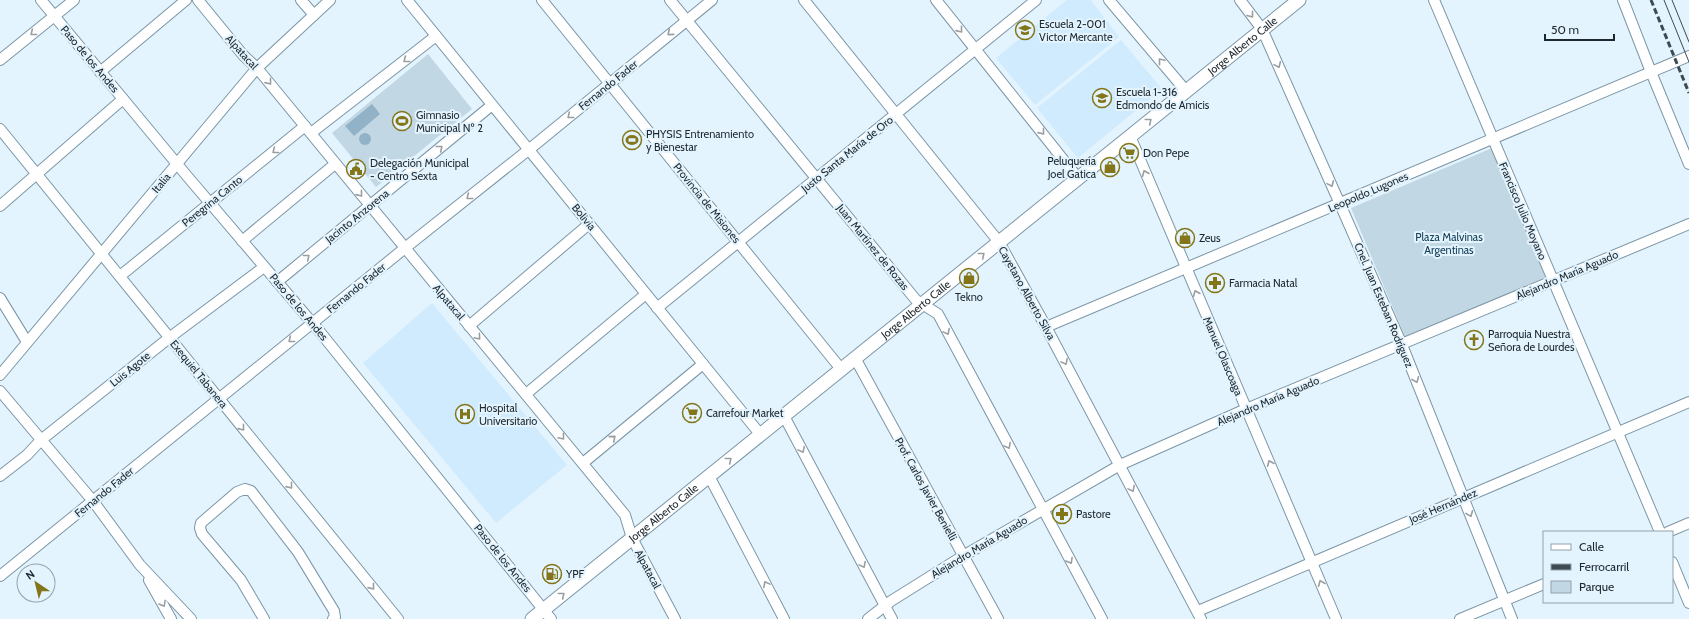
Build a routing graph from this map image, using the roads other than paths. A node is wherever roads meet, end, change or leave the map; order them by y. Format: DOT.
graph roads {
  1 [pos="41,0"];
  2 [pos="74,0"];
  3 [pos="186,0"];
  4 [pos="198,0"];
  5 [pos="301,0"];
  6 [pos="330,0"];
  7 [pos="407,0"];
  8 [pos="542,0"];
  9 [pos="670,0"];
  10 [pos="712,0"];
  11 [pos="804,0"];
  12 [pos="936,0"];
  13 [pos="1036,0"];
  14 [pos="1109,0"];
  15 [pos="1240,0"];
  16 [pos="1299,0"];
  17 [pos="1434,0"];
  18 [pos="1623,0"];
  19 [pos="1023,4"];
  20 [pos="314,15"];
  21 [pos="54,16"];
  22 [pos="686,20"];
  23 [pos="1262,29"];
  24 [pos="436,36"];
  25 [pos="976,49"];
  26 [pos="1689,56"];
  27 [pos="0,60"];
  28 [pos="257,68"];
  29 [pos="100,72"];
  30 [pos="1651,72"];
  31 [pos="610,84"];
  32 [pos="1186,91"];
  33 [pos="123,100"];
  34 [pos="492,105"];
  35 [pos="896,114"];
  36 [pos="0,129"];
  37 [pos="308,130"];
  38 [pos="1130,136"];
  39 [pos="1493,139"];
  40 [pos="529,150"];
  41 [pos="177,164"];
  42 [pos="335,164"];
  43 [pos="1689,164"];
  44 [pos="37,175"];
  45 [pos="816,178"];
  46 [pos="1078,178"];
  47 [pos="210,203"];
  48 [pos="1340,204"];
  49 [pos="0,206"];
  50 [pos="370,206"];
  51 [pos="590,224"];
  52 [pos="1689,224"];
  53 [pos="242,241"];
  54 [pos="739,242"];
  55 [pos="999,242"];
  56 [pos="405,249"];
  57 [pos="100,254"];
  58 [pos="264,267"];
  59 [pos="1186,268"];
  60 [pos="120,276"];
  61 [pos="1553,281"];
  62 [pos="277,282"];
  63 [pos="646,294"];
  64 [pos="0,298"];
  65 [pos="922,304"];
  66 [pos="657,308"];
  67 [pos="312,323"];
  68 [pos="469,326"];
  69 [pos="1046,327"];
  70 [pos="169,338"];
  71 [pos="27,342"];
  72 [pos="1402,345"];
  73 [pos="855,358"];
  74 [pos="703,364"];
  75 [pos="841,370"];
  76 [pos="0,374"];
  77 [pos="0,391"];
  78 [pos="526,394"];
  79 [pos="219,399"];
  80 [pos="1689,402"];
  81 [pos="1246,409"];
  82 [pos="784,416"];
  83 [pos="1616,433"];
  84 [pos="760,434"];
  85 [pos="41,440"];
  86 [pos="583,463"];
  87 [pos="1120,465"];
  88 [pos="0,476"];
  89 [pos="709,476"];
  90 [pos="1464,498"];
  91 [pos="93,501"];
  92 [pos="1042,510"];
  93 [pos="1689,523"];
  94 [pos="1660,531"];
  95 [pos="1670,531"];
  96 [pos="632,538"];
  97 [pos="963,556"];
  98 [pos="1313,562"];
  99 [pos="140,564"];
  100 [pos="1673,564"];
  101 [pos="0,576"];
  102 [pos="1543,584"];
  103 [pos="1505,600"];
  104 [pos="1689,603"];
  105 [pos="885,606"];
  106 [pos="548,614"];
  107 [pos="1200,615"];
  108 [pos="171,619"];
  109 [pos="191,619"];
  110 [pos="264,619"];
  111 [pos="333,619"];
  112 [pos="398,619"];
  113 [pos="532,619"];
  114 [pos="675,619"];
  115 [pos="784,619"];
  116 [pos="868,619"];
  117 [pos="892,619"];
  118 [pos="998,619"];
  119 [pos="1102,619"];
  120 [pos="1336,619"];
  121 [pos="1460,619"];
  122 [pos="1512,619"];
  1 -- 21 [label="street, Paso de los Andes"];
  2 -- 21 [label="street"];
  3 -- 29 [label="street"];
  4 -- 28 [label="street, Alpatacal"];
  5 -- 20 [label="street"];
  6 -- 20 [label="street, Italia"];
  7 -- 24 [label="street, Bolivia"];
  8 -- 31 [label="street, Provincia de Misiones"];
  9 -- 22 [label="street, Juan Martínez de Rozas"];
  10 -- 22 [label="street, Fernando Fader"];
  11 -- 35 [label="street, Cayetano Alberto Silva"];
  12 -- 25 [label="street, one-way"];
  13 -- 19 [label="street, Justo Santa María de Oro"];
  32 -- 14 [label="street, one-way"];
  15 -- 23 [label="street, Cnel. Juan Esteban Rodríguez, one-way"];
  16 -- 23 [label="main road, Jorge Alberto Calle"];
  17 -- 39 [label="street, Francisco Julio Moyano"];
  18 -- 30 [label="street"];
  19 -- 25 [label="street, Justo Santa María de Oro"];
  20 -- 28 [label="street, Italia"];
  21 -- 27 [label="street, one-way"];
  21 -- 29 [label="street, Paso de los Andes"];
  22 -- 31 [label="street, Fernando Fader, one-way"];
  22 -- 45 [label="street, Juan Martínez de Rozas"];
  23 -- 32 [label="main road, Jorge Alberto Calle"];
  23 -- 48 [label="street, Cnel. Juan Esteban Rodríguez, one-way"];
  24 -- 34 [label="street, Bolivia"];
  24 -- 37 [label="street, Peregrina Canto, one-way"];
  25 -- 35 [label="street, Justo Santa María de Oro"];
  25 -- 46 [label="street, one-way"];
  26 -- 30 [label="street, Leopoldo Lugones"];
  28 -- 37 [label="street, Alpatacal, one-way"];
  28 -- 41 [label="street, Italia"];
  29 -- 33 [label="street, Paso de los Andes"];
  30 -- 39 [label="street, Leopoldo Lugones"];
  30 -- 43 [label="street"];
  31 -- 40 [label="street, Fernando Fader, one-way"];
  31 -- 54 [label="street, Provincia de Misiones"];
  38 -- 32 [label="main road, Jorge Alberto Calle, one-way"];
  33 -- 41 [label="street, Paso de los Andes"];
  33 -- 44 [label="street"];
  34 -- 40 [label="street, Bolivia"];
  50 -- 34 [label="street, Jacinto Anzorena, one-way"];
  35 -- 45 [label="street, Justo Santa María de Oro"];
  35 -- 55 [label="street, Cayetano Alberto Silva"];
  36 -- 44 [label="street, Exequiel Tabanera"];
  37 -- 42 [label="street, Alpatacal"];
  37 -- 47 [label="street, Peregrina Canto, one-way"];
  38 -- 46 [label="main road, Jorge Alberto Calle"];
  59 -- 38 [label="street, Manuel Olascoaga, one-way"];
  39 -- 48 [label="street, Leopoldo Lugones"];
  39 -- 61 [label="street, Francisco Julio Moyano"];
  40 -- 51 [label="street, Bolivia"];
  40 -- 56 [label="street, Fernando Fader, one-way"];
  41 -- 47 [label="street, Paso de los Andes"];
  41 -- 57 [label="street, Italia"];
  42 -- 50 [label="street, Alpatacal, one-way"];
  42 -- 53 [label="street"];
  44 -- 49 [label="street"];
  44 -- 57 [label="street, Exequiel Tabanera"];
  45 -- 54 [label="street, Justo Santa María de Oro"];
  45 -- 65 [label="street, Juan Martínez de Rozas"];
  46 -- 55 [label="main road, Jorge Alberto Calle"];
  47 -- 53 [label="street, Paso de los Andes"];
  47 -- 60 [label="street, Peregrina Canto"];
  48 -- 59 [label="street, Leopoldo Lugones"];
  48 -- 72 [label="street, Cnel. Juan Esteban Rodríguez"];
  50 -- 56 [label="street, Alpatacal"];
  62 -- 50 [label="street, Jacinto Anzorena, one-way"];
  51 -- 63 [label="street, Bolivia"];
  51 -- 68 [label="street"];
  52 -- 61 [label="street, Alejandro María Aguado"];
  53 -- 58 [label="street, Paso de los Andes"];
  54 -- 66 [label="street, Justo Santa María de Oro"];
  54 -- 75 [label="street, Provincia de Misiones"];
  65 -- 55 [label="main road, Jorge Alberto Calle, one-way"];
  55 -- 69 [label="street, Cayetano Alberto Silva"];
  56 -- 67 [label="street, Fernando Fader"];
  56 -- 68 [label="street, Alpatacal"];
  57 -- 60 [label="street, Exequiel Tabanera"];
  57 -- 71 [label="street, Italia"];
  58 -- 62 [label="street, Paso de los Andes"];
  58 -- 70 [label="street, Luis Agote"];
  59 -- 69 [label="street, Leopoldo Lugones"];
  81 -- 59 [label="street, Manuel Olascoaga, one-way"];
  60 -- 70 [label="street, Exequiel Tabanera"];
  61 -- 72 [label="street, Alejandro María Aguado"];
  61 -- 83 [label="street, Francisco Julio Moyano"];
  62 -- 67 [label="street, Paso de los Andes"];
  63 -- 66 [label="street, Bolivia"];
  63 -- 78 [label="street"];
  64 -- 71 [label="street"];
  65 -- 73 [label="main road, Jorge Alberto Calle"];
  65 -- 92 [label="street, Juan Martínez de Rozas, one-way"];
  66 -- 74 [label="street, Bolivia"];
  67 -- 79 [label="street, Fernando Fader, one-way"];
  67 -- 106 [label="street, Paso de los Andes"];
  68 -- 78 [label="street, Alpatacal, one-way"];
  69 -- 87 [label="street, Cayetano Alberto Silva, one-way"];
  70 -- 79 [label="street, Exequiel Tabanera"];
  70 -- 85 [label="street, Luis Agote"];
  71 -- 76 [label="street, Italia"];
  72 -- 81 [label="street, Alejandro María Aguado"];
  72 -- 90 [label="street, Cnel. Juan Esteban Rodríguez, one-way"];
  73 -- 75 [label="main road, Jorge Alberto Calle"];
  73 -- 97 [label="street, Prof. Carlos Javier Benielli"];
  74 -- 84 [label="street, Bolivia"];
  86 -- 74 [label="street, one-way"];
  75 -- 82 [label="main road, Jorge Alberto Calle"];
  77 -- 85 [label="street"];
  78 -- 86 [label="street, Alpatacal, one-way"];
  79 -- 91 [label="street, Fernando Fader"];
  79 -- 112 [label="street, Exequiel Tabanera, one-way"];
  80 -- 83 [label="street, José Hernández"];
  81 -- 87 [label="street, Alejandro María Aguado"];
  98 -- 81 [label="street, Manuel Olascoaga, one-way"];
  82 -- 84 [label="main road, Jorge Alberto Calle"];
  82 -- 105 [label="street, one-way"];
  83 -- 90 [label="street, José Hernández"];
  83 -- 94 [label="street, Francisco Julio Moyano"];
  89 -- 84 [label="main road, Jorge Alberto Calle, one-way"];
  85 -- 88 [label="street, Luis Agote"];
  85 -- 91 [label="street"];
  86 -- 96 [label="street, Alpatacal"];
  87 -- 92 [label="street, Alejandro María Aguado"];
  87 -- 107 [label="street, Cayetano Alberto Silva, one-way"];
  89 -- 96 [label="main road, Jorge Alberto Calle"];
  115 -- 89 [label="street, one-way"];
  90 -- 98 [label="street, José Hernández"];
  90 -- 103 [label="street, Cnel. Juan Esteban Rodríguez, one-way"];
  91 -- 99 [label="street"];
  91 -- 101 [label="street, Fernando Fader"];
  92 -- 97 [label="street, Alejandro María Aguado"];
  92 -- 119 [label="street, Juan Martínez de Rozas, one-way"];
  93 -- 95 [label="street"];
  106 -- 96 [label="main road, Jorge Alberto Calle, one-way"];
  96 -- 114 [label="street, Alpatacal"];
  97 -- 105 [label="street, Alejandro María Aguado"];
  97 -- 118 [label="street, Prof. Carlos Javier Benielli"];
  98 -- 107 [label="street, José Hernández"];
  120 -- 98 [label="street, Manuel Olascoaga, one-way"];
  99 -- 108 [label="street, one-way"];
  99 -- 109 [label="street"];
  100 -- 104 [label="street"];
  102 -- 103 [label="street"];
  103 -- 121 [label="street"];
  103 -- 122 [label="street, Cnel. Juan Esteban Rodríguez"];
  105 -- 116 [label="street, Alejandro María Aguado"];
  105 -- 117 [label="street"];
  106 -- 113 [label="main road, Jorge Alberto Calle"];
  110 -- 111 [label="street"];
}
